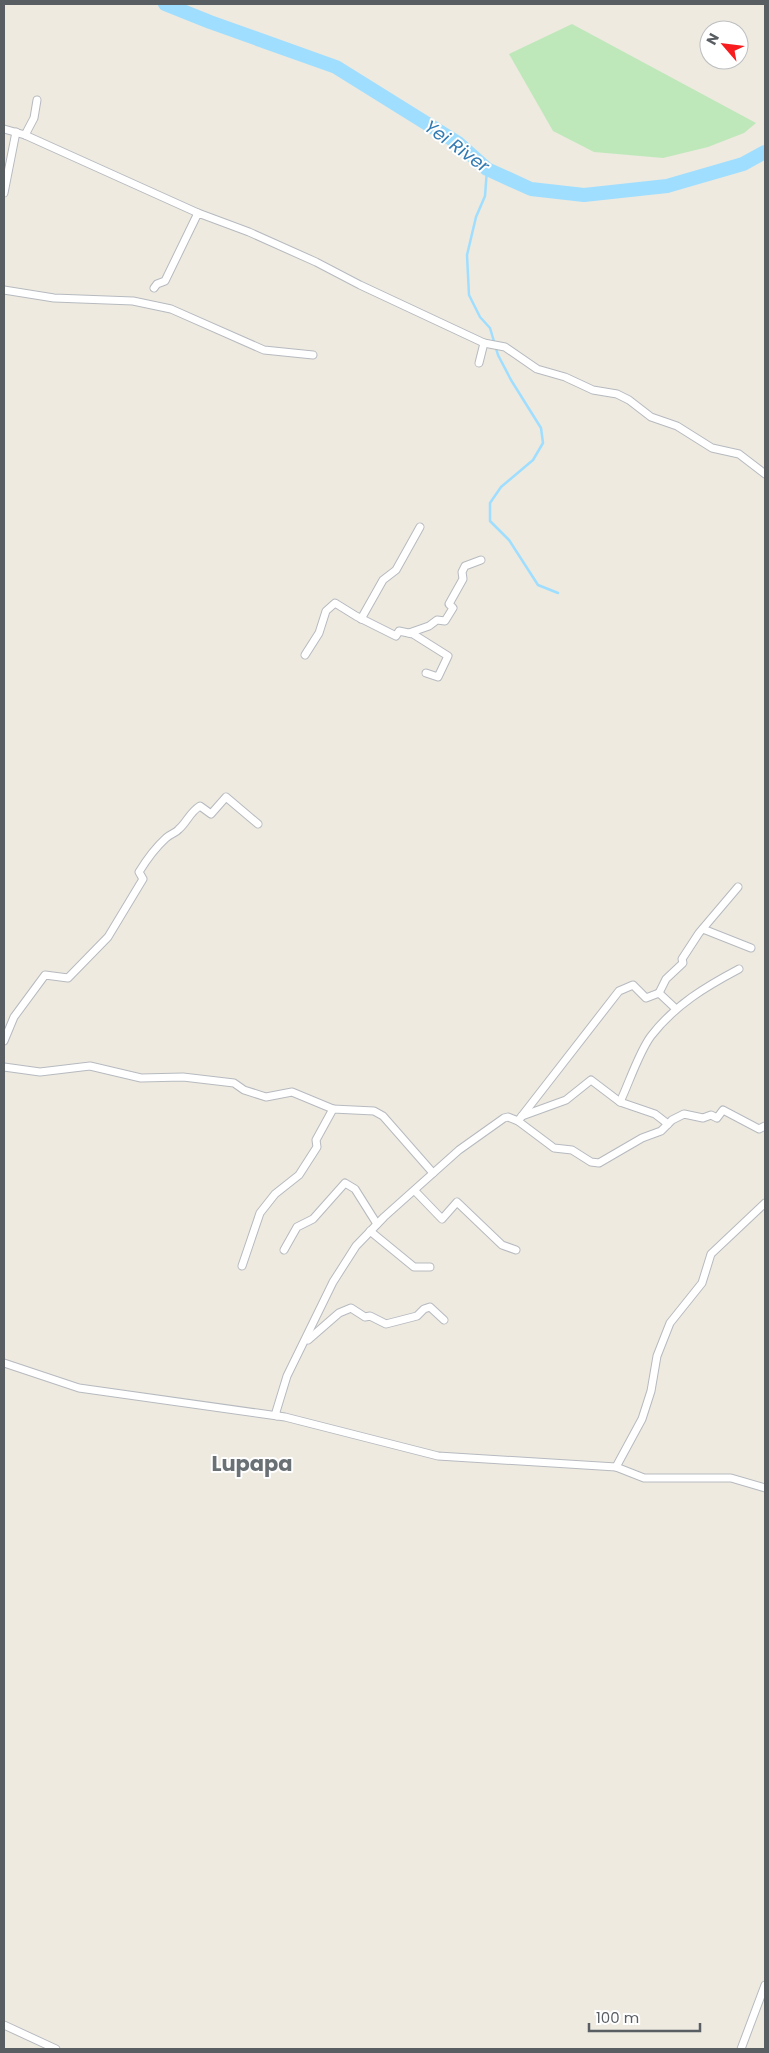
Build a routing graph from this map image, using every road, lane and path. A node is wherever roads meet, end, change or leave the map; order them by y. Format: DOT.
graph roads {
  1 [pos="37,100"];
  2 [pos="8,129"];
  3 [pos="25,135"];
  4 [pos="4,193"];
  5 [pos="198,213"];
  6 [pos="154,288"];
  7 [pos="4,290"];
  8 [pos="484,343"];
  9 [pos="313,355"];
  10 [pos="479,363"];
  11 [pos="765,474"];
  12 [pos="420,527"];
  13 [pos="481,560"];
  14 [pos="361,619"];
  15 [pos="409,633"];
  16 [pos="305,655"];
  17 [pos="426,673"];
  18 [pos="258,824"];
  19 [pos="738,887"];
  20 [pos="703,929"];
  21 [pos="751,948"];
  22 [pos="739,969"];
  23 [pos="660,993"];
  24 [pos="676,1010"];
  25 [pos="4,1041"];
  26 [pos="4,1067"];
  27 [pos="620,1102"];
  28 [pos="333,1109"];
  29 [pos="519,1119"];
  30 [pos="668,1124"];
  31 [pos="765,1126"];
  32 [pos="433,1173"];
  33 [pos="415,1191"];
  34 [pos="765,1203"];
  35 [pos="377,1224"];
  36 [pos="370,1231"];
  37 [pos="284,1250"];
  38 [pos="516,1250"];
  39 [pos="242,1266"];
  40 [pos="430,1268"];
  41 [pos="444,1320"];
  42 [pos="304,1343"];
  43 [pos="4,1363"];
  44 [pos="277,1416"];
  45 [pos="616,1467"];
  46 [pos="765,1488"];
  47 [pos="765,1985"];
  48 [pos="4,2025"];
  49 [pos="56,2049"];
  50 [pos="741,2049"];
  1 -- 3 [label="street"];
  2 -- 3 [label="street"];
  2 -- 4 [label="street"];
  3 -- 5 [label="street"];
  5 -- 6 [label="street"];
  5 -- 8 [label="street"];
  7 -- 9 [label="street"];
  8 -- 10 [label="street"];
  8 -- 11 [label="street"];
  12 -- 14 [label="street"];
  13 -- 15 [label="street"];
  14 -- 15 [label="street"];
  14 -- 16 [label="street"];
  15 -- 17 [label="street"];
  18 -- 25 [label="street"];
  19 -- 20 [label="street"];
  20 -- 21 [label="street"];
  20 -- 23 [label="street"];
  22 -- 24 [label="street"];
  23 -- 24 [label="street"];
  23 -- 29 [label="street"];
  24 -- 27 [label="street"];
  26 -- 28 [label="street"];
  27 -- 29 [label="street"];
  27 -- 30 [label="street"];
  28 -- 32 [label="street"];
  28 -- 39 [label="street"];
  29 -- 30 [label="street"];
  29 -- 32 [label="street"];
  30 -- 31 [label="street"];
  32 -- 33 [label="street"];
  33 -- 35 [label="street"];
  33 -- 38 [label="street"];
  34 -- 45 [label="street"];
  35 -- 36 [label="street"];
  35 -- 37 [label="street"];
  36 -- 40 [label="street"];
  36 -- 42 [label="street"];
  41 -- 42 [label="street"];
  42 -- 44 [label="street"];
  43 -- 44 [label="street"];
  44 -- 45 [label="street"];
  45 -- 46 [label="street"];
  47 -- 50 [label="street"];
  48 -- 49 [label="street"];
}
